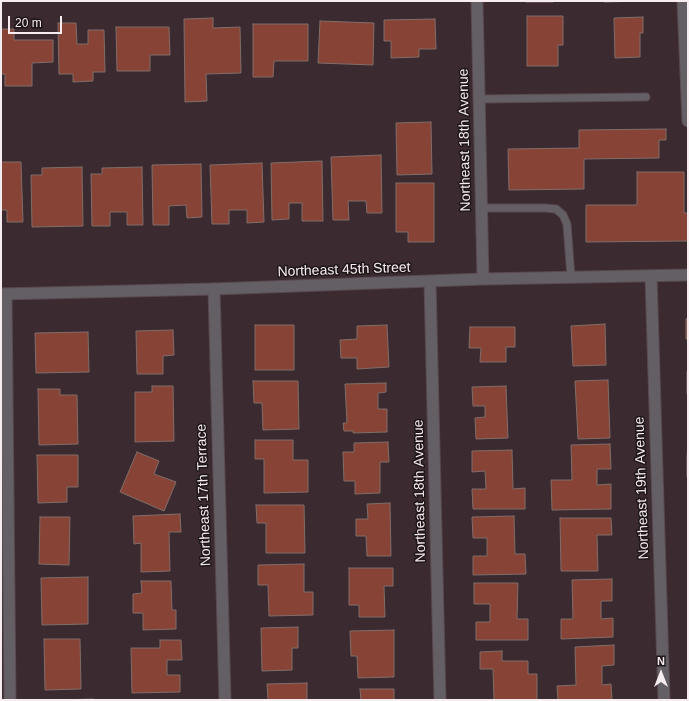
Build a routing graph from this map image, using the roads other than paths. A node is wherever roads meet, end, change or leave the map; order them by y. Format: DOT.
graph roads {
  1 [pos="476,1"];
  2 [pos="683,1"];
  3 [pos="646,98"];
  4 [pos="479,99"];
  5 [pos="688,106"];
  6 [pos="688,121"];
  7 [pos="481,208"];
  8 [pos="688,275"];
  9 [pos="651,276"];
  10 [pos="571,277"];
  11 [pos="483,279"];
  12 [pos="430,282"];
  13 [pos="214,289"];
  14 [pos="3,294"];
  15 [pos="10,700"];
  16 [pos="225,700"];
  17 [pos="440,700"];
  18 [pos="664,700"];
  1 -- 4 [label="street, Northeast 18th Avenue"];
  2 -- 5 [label="street"];
  3 -- 4 [label="lane"];
  4 -- 7 [label="street, Northeast 18th Avenue"];
  5 -- 6 [label="street"];
  7 -- 10 [label="lane"];
  7 -- 11 [label="street, Northeast 18th Avenue"];
  8 -- 9 [label="street, Northeast 45th Street"];
  9 -- 10 [label="street, Northeast 45th Street"];
  9 -- 18 [label="street, Northeast 19th Avenue"];
  10 -- 11 [label="street, Northeast 45th Street"];
  11 -- 12 [label="street, Northeast 45th Street"];
  12 -- 13 [label="street, Northeast 45th Street"];
  12 -- 17 [label="street, Northeast 18th Avenue"];
  13 -- 14 [label="street, Northeast 45th Street"];
  13 -- 16 [label="street, Northeast 17th Terrace"];
  14 -- 15 [label="street"];
}
